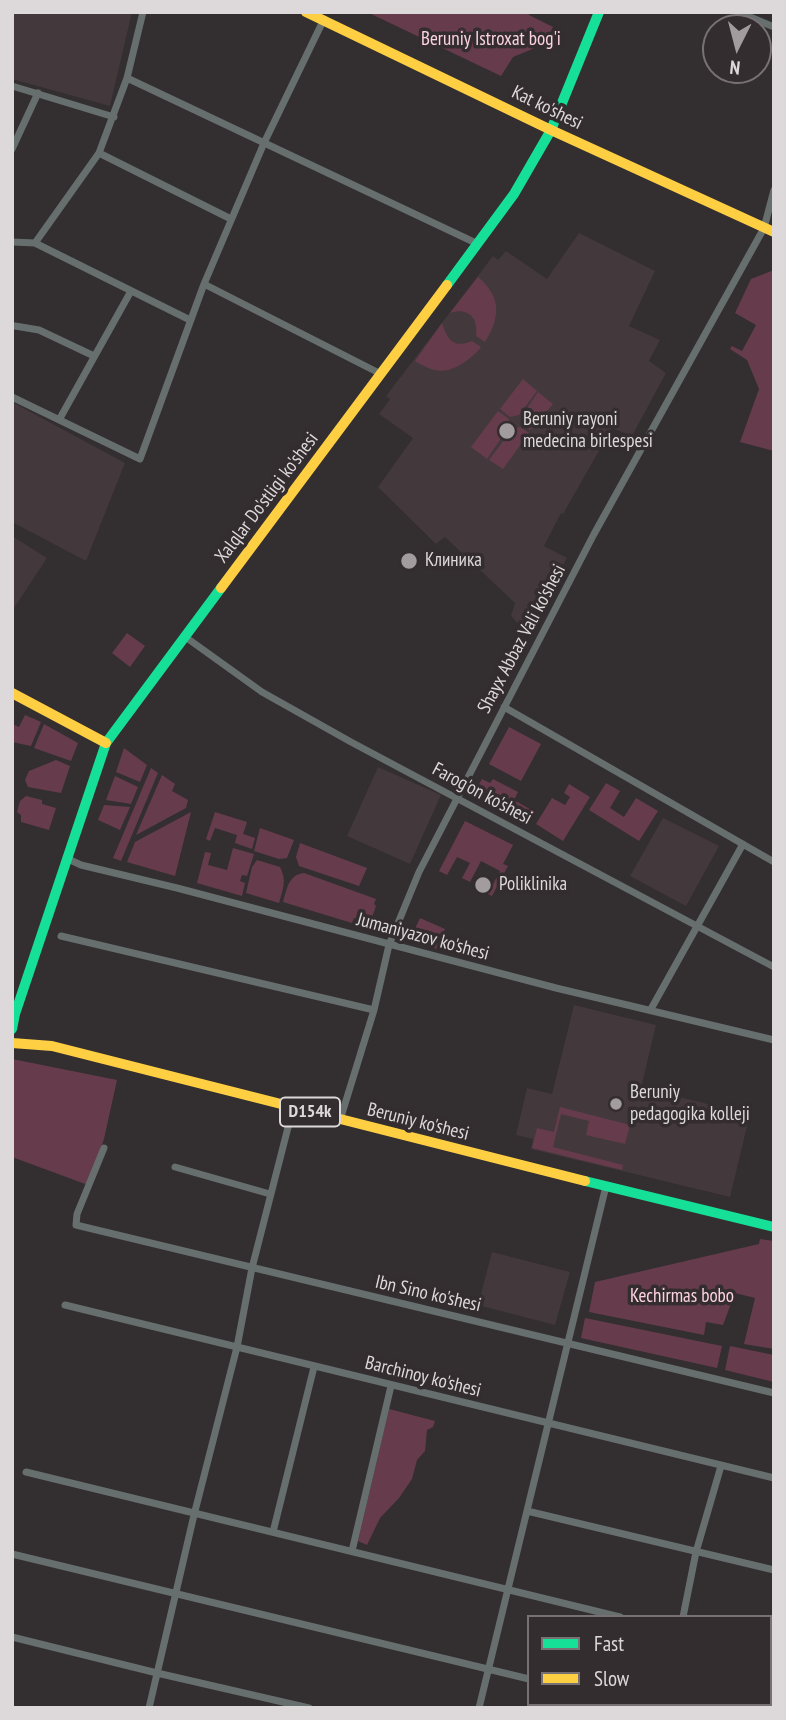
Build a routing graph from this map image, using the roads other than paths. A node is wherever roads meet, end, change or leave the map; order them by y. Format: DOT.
graph roads {
  1 [pos="143,12"];
  2 [pos="306,12"];
  3 [pos="599,12"];
  4 [pos="737,12"];
  5 [pos="324,19"];
  6 [pos="774,27"];
  7 [pos="127,78"];
  8 [pos="12,86"];
  9 [pos="38,93"];
  10 [pos="114,117"];
  11 [pos="551,130"];
  12 [pos="264,142"];
  13 [pos="12,149"];
  14 [pos="99,153"];
  15 [pos="774,190"];
  16 [pos="231,219"];
  17 [pos="769,230"];
  18 [pos="12,242"];
  19 [pos="35,243"];
  20 [pos="478,244"];
  21 [pos="204,284"];
  22 [pos="131,291"];
  23 [pos="190,320"];
  24 [pos="15,326"];
  25 [pos="94,356"];
  26 [pos="381,374"];
  27 [pos="12,397"];
  28 [pos="60,420"];
  29 [pos="184,636"];
  30 [pos="12,693"];
  31 [pos="504,707"];
  32 [pos="106,743"];
  33 [pos="456,798"];
  34 [pos="743,844"];
  35 [pos="66,858"];
  36 [pos="774,862"];
  37 [pos="697,926"];
  38 [pos="61,936"];
  39 [pos="389,945"];
  40 [pos="774,967"];
  41 [pos="650,1009"];
  42 [pos="374,1010"];
  43 [pos="12,1028"];
  44 [pos="774,1040"];
  45 [pos="12,1043"];
  46 [pos="293,1108"];
  47 [pos="340,1120"];
  48 [pos="104,1148"];
  49 [pos="175,1167"];
  50 [pos="606,1186"];
  51 [pos="271,1194"];
  52 [pos="774,1227"];
  53 [pos="252,1268"];
  54 [pos="65,1305"];
  55 [pos="569,1344"];
  56 [pos="237,1347"];
  57 [pos="314,1367"];
  58 [pos="391,1386"];
  59 [pos="774,1393"];
  60 [pos="548,1424"];
  61 [pos="720,1466"];
  62 [pos="26,1472"];
  63 [pos="774,1479"];
  64 [pos="527,1511"];
  65 [pos="194,1515"];
  66 [pos="273,1532"];
  67 [pos="352,1551"];
  68 [pos="696,1552"];
  69 [pos="12,1554"];
  70 [pos="774,1570"];
  71 [pos="509,1588"];
  72 [pos="176,1593"];
  73 [pos="612,1615"];
  74 [pos="683,1615"];
  75 [pos="12,1637"];
  76 [pos="489,1669"];
  77 [pos="157,1673"];
  78 [pos="527,1678"];
  79 [pos="149,1708"];
  80 [pos="309,1708"];
  81 [pos="479,1708"];
  1 -- 7 [label="street"];
  2 -- 5 [label="street, Kat ko'shesi"];
  3 -- 11 [label="street, Xalqlar Do'stligi ko'shesi"];
  4 -- 6 [label="street"];
  5 -- 11 [label="street, Kat ko'shesi"];
  5 -- 12 [label="street"];
  7 -- 10 [label="street"];
  7 -- 12 [label="street"];
  8 -- 9 [label="street"];
  9 -- 10 [label="street"];
  9 -- 13 [label="street"];
  10 -- 14 [label="street"];
  11 -- 17 [label="street, Kat ko'shesi"];
  11 -- 20 [label="street, Xalqlar Do'stligi ko'shesi"];
  12 -- 16 [label="street"];
  12 -- 20 [label="street"];
  14 -- 16 [label="street"];
  14 -- 19 [label="street"];
  15 -- 17 [label="street, Shayx Abbaz Vali ko'shesi"];
  16 -- 21 [label="street"];
  17 -- 31 [label="street, Shayx Abbaz Vali ko'shesi"];
  18 -- 19 [label="street"];
  19 -- 22 [label="street"];
  20 -- 26 [label="street, Xalqlar Do'stligi ko'shesi"];
  21 -- 23 [label="street"];
  21 -- 26 [label="street"];
  22 -- 23 [label="street"];
  22 -- 25 [label="street"];
  23 -- 28 [label="street"];
  24 -- 25 [label="street"];
  25 -- 28 [label="street"];
  26 -- 29 [label="street, Xalqlar Do'stligi ko'shesi"];
  27 -- 28 [label="street"];
  29 -- 32 [label="street, Xalqlar Do'stligi ko'shesi"];
  29 -- 33 [label="street, Farog'on ko'shesi"];
  30 -- 32 [label="street"];
  31 -- 33 [label="street, Shayx Abbaz Vali ko'shesi"];
  31 -- 34 [label="street"];
  32 -- 35 [label="street, Xalqlar Do'stligi ko'shesi"];
  33 -- 37 [label="street, Farog'on ko'shesi"];
  33 -- 39 [label="street, Shayx Abbaz Vali ko'shesi"];
  34 -- 36 [label="street"];
  34 -- 37 [label="street"];
  35 -- 39 [label="street, Jumaniyazov ko'shesi"];
  35 -- 43 [label="street, Xalqlar Do'stligi ko'shesi"];
  37 -- 40 [label="street, Farog'on ko'shesi"];
  37 -- 41 [label="street"];
  38 -- 42 [label="street"];
  39 -- 41 [label="street, Jumaniyazov ko'shesi"];
  39 -- 42 [label="street, Shayx Abbaz Vali ko'shesi"];
  41 -- 44 [label="street, Jumaniyazov ko'shesi"];
  42 -- 47 [label="street, Shayx Abbaz Vali ko'shesi"];
  45 -- 46 [label="street, Beruniy ko'shesi / D154k"];
  46 -- 47 [label="street, Beruniy ko'shesi / D154k"];
  46 -- 51 [label="street"];
  47 -- 50 [label="street, Beruniy ko'shesi / D154k"];
  48 -- 53 [label="street, Ibn Sino ko'shesi"];
  49 -- 51 [label="street"];
  50 -- 52 [label="street, Beruniy ko'shesi / D154k"];
  50 -- 55 [label="street"];
  51 -- 53 [label="street"];
  53 -- 55 [label="street, Ibn Sino ko'shesi"];
  53 -- 56 [label="street"];
  54 -- 56 [label="street, Barchinoy ko'shesi"];
  55 -- 59 [label="street, Ibn Sino ko'shesi"];
  55 -- 60 [label="street"];
  56 -- 57 [label="street, Barchinoy ko'shesi"];
  56 -- 65 [label="street"];
  57 -- 58 [label="street, Barchinoy ko'shesi"];
  57 -- 66 [label="street"];
  58 -- 60 [label="street, Barchinoy ko'shesi"];
  58 -- 67 [label="street"];
  60 -- 61 [label="street, Barchinoy ko'shesi"];
  60 -- 64 [label="street"];
  61 -- 63 [label="street, Barchinoy ko'shesi"];
  61 -- 68 [label="street"];
  62 -- 65 [label="street"];
  64 -- 68 [label="street"];
  64 -- 71 [label="street"];
  65 -- 66 [label="street"];
  65 -- 72 [label="street"];
  66 -- 67 [label="street"];
  67 -- 71 [label="street"];
  68 -- 70 [label="street"];
  68 -- 74 [label="street"];
  69 -- 72 [label="street"];
  71 -- 73 [label="street"];
  71 -- 76 [label="street"];
  72 -- 76 [label="street"];
  72 -- 77 [label="street"];
  75 -- 77 [label="street"];
  76 -- 78 [label="street"];
  76 -- 81 [label="street"];
  77 -- 79 [label="street"];
  77 -- 80 [label="street"];
}
